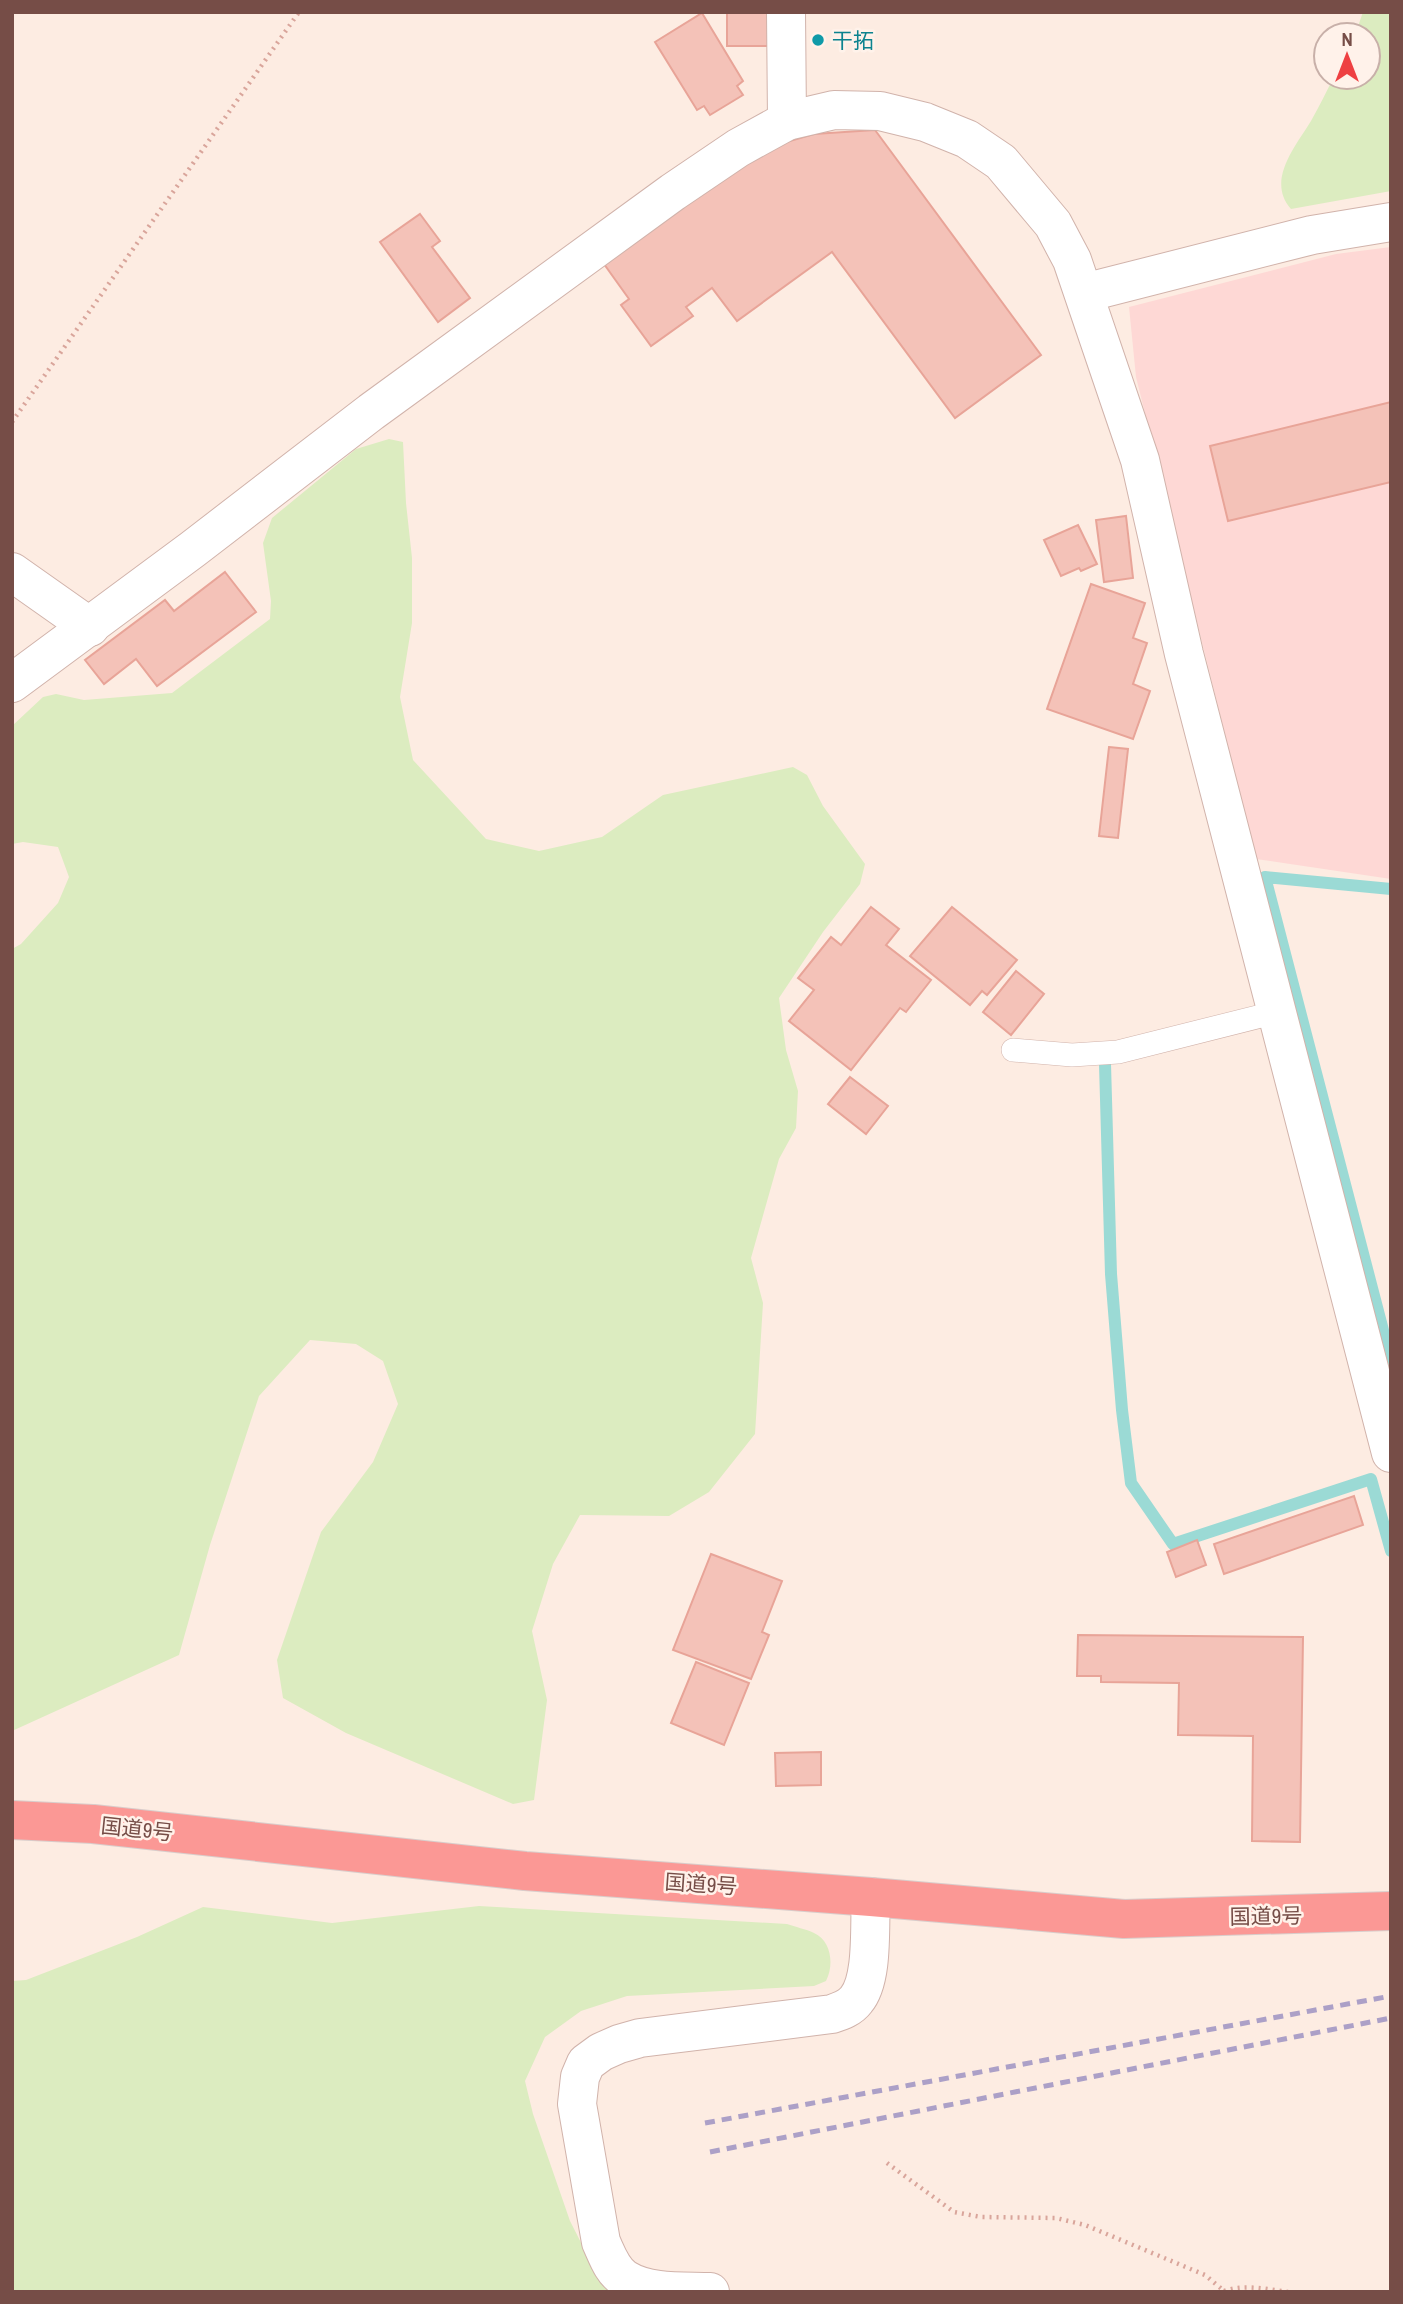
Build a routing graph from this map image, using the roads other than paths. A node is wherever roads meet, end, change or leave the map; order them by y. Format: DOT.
graph roads {
  1 [pos="786,12"];
  2 [pos="787,121"];
  3 [pos="1391,222"];
  4 [pos="1084,293"];
  5 [pos="12,572"];
  6 [pos="90,627"];
  7 [pos="12,683"];
  8 [pos="1277,1012"];
  9 [pos="1013,1050"];
  10 [pos="1391,1453"];
  11 [pos="12,1821"];
  12 [pos="871,1897"];
  13 [pos="1391,1911"];
  14 [pos="710,2292"];
  1 -- 2 [label="street"];
  2 -- 4 [label="street"];
  2 -- 6 [label="street"];
  3 -- 4 [label="street"];
  4 -- 8 [label="street"];
  5 -- 6 [label="street"];
  6 -- 7 [label="street"];
  8 -- 9 [label="lane"];
  8 -- 10 [label="street"];
  11 -- 12 [label="highway, 国道9号"];
  12 -- 13 [label="highway, 国道9号"];
  12 -- 14 [label="street"];
}
